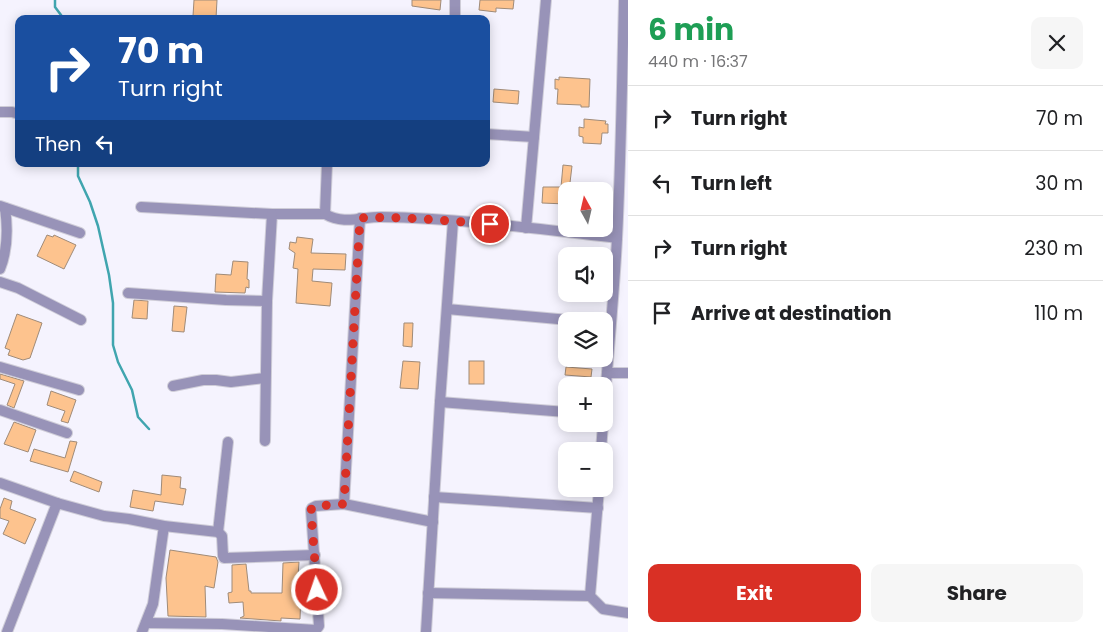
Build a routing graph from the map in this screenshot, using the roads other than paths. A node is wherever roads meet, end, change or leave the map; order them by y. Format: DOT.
graph roads {
  1 [pos="456,0"];
  2 [pos="546,0"];
  3 [pos="624,0"];
  4 [pos="455,15"];
  5 [pos="0,112"];
  6 [pos="15,113"];
  7 [pos="490,134"];
  8 [pos="624,136"];
  9 [pos="534,137"];
  10 [pos="327,167"];
  11 [pos="3,207"];
  12 [pos="142,207"];
  13 [pos="272,214"];
  14 [pos="325,214"];
  15 [pos="360,218"];
  16 [pos="453,221"];
  17 [pos="526,228"];
  18 [pos="80,233"];
  19 [pos="617,238"];
  20 [pos="0,269"];
  21 [pos="0,282"];
  22 [pos="128,293"];
  23 [pos="267,301"];
  24 [pos="447,309"];
  25 [pos="609,312"];
  26 [pos="558,319"];
  27 [pos="81,320"];
  28 [pos="0,367"];
  29 [pos="607,367"];
  30 [pos="607,373"];
  31 [pos="628,374"];
  32 [pos="607,377"];
  33 [pos="266,378"];
  34 [pos="173,386"];
  35 [pos="79,390"];
  36 [pos="440,402"];
  37 [pos="0,410"];
  38 [pos="558,411"];
  39 [pos="67,434"];
  40 [pos="265,441"];
  41 [pos="228,442"];
  42 [pos="0,483"];
  43 [pos="434,497"];
  44 [pos="599,497"];
  45 [pos="57,503"];
  46 [pos="344,504"];
  47 [pos="598,508"];
  48 [pos="433,522"];
  49 [pos="164,526"];
  50 [pos="218,532"];
  51 [pos="315,555"];
  52 [pos="428,593"];
  53 [pos="590,596"];
  54 [pos="628,613"];
  55 [pos="144,627"];
  56 [pos="8,632"];
  57 [pos="426,632"];
  1 -- 4 [label="street"];
  2 -- 9 [label="street"];
  3 -- 8 [label="street"];
  5 -- 6 [label="street"];
  7 -- 9 [label="street"];
  8 -- 19 [label="street"];
  9 -- 17 [label="street"];
  10 -- 14 [label="street"];
  11 -- 18 [label="street"];
  11 -- 20 [label="street"];
  12 -- 13 [label="street"];
  13 -- 14 [label="street"];
  13 -- 23 [label="street"];
  14 -- 15 [label="street"];
  15 -- 16 [label="street"];
  15 -- 46 [label="street"];
  16 -- 17 [label="street"];
  16 -- 24 [label="street"];
  17 -- 19 [label="street"];
  19 -- 25 [label="street"];
  21 -- 27 [label="street"];
  22 -- 23 [label="street"];
  23 -- 33 [label="street"];
  24 -- 26 [label="street"];
  24 -- 36 [label="street"];
  28 -- 35 [label="street"];
  29 -- 30 [label="street"];
  30 -- 31 [label="street"];
  30 -- 32 [label="street"];
  33 -- 34 [label="street"];
  33 -- 40 [label="street"];
  36 -- 38 [label="street"];
  36 -- 43 [label="street"];
  37 -- 39 [label="street"];
  41 -- 50 [label="street"];
  42 -- 45 [label="street"];
  43 -- 47 [label="street"];
  43 -- 48 [label="street"];
  44 -- 47 [label="street"];
  45 -- 49 [label="street"];
  45 -- 56 [label="street"];
  46 -- 48 [label="street"];
  46 -- 51 [label="street"];
  47 -- 53 [label="street"];
  48 -- 52 [label="street"];
  49 -- 50 [label="street"];
  49 -- 55 [label="street"];
  50 -- 51 [label="street"];
  51 -- 55 [label="street"];
  52 -- 53 [label="street"];
  52 -- 57 [label="street"];
  53 -- 54 [label="street"];
}
